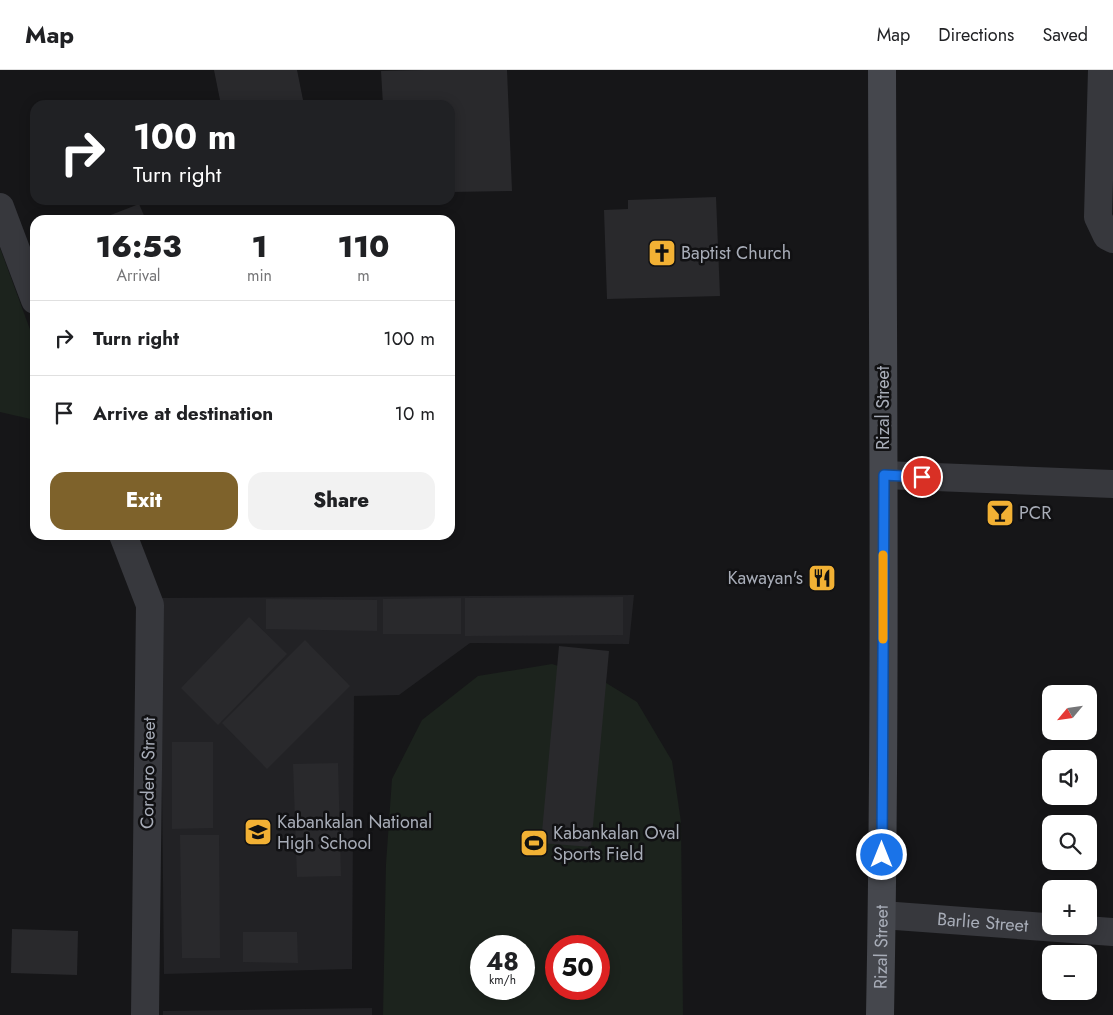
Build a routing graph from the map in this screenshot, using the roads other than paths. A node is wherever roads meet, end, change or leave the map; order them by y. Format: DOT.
graph roads {
  1 [pos="882,70"];
  2 [pos="1102,70"];
  3 [pos="0,206"];
  4 [pos="1113,239"];
  5 [pos="30,287"];
  6 [pos="884,475"];
  7 [pos="1113,484"];
  8 [pos="125,540"];
  9 [pos="882,915"];
  10 [pos="1113,932"];
  11 [pos="145,1015"];
  12 [pos="880,1015"];
  1 -- 6 [label="main road, Rizal Street"];
  2 -- 4 [label="street"];
  3 -- 5 [label="street"];
  6 -- 7 [label="street"];
  6 -- 9 [label="main road, Rizal Street"];
  8 -- 11 [label="street, Cordero Street"];
  9 -- 10 [label="street, Barlie Street"];
  9 -- 12 [label="main road, Rizal Street"];
}
